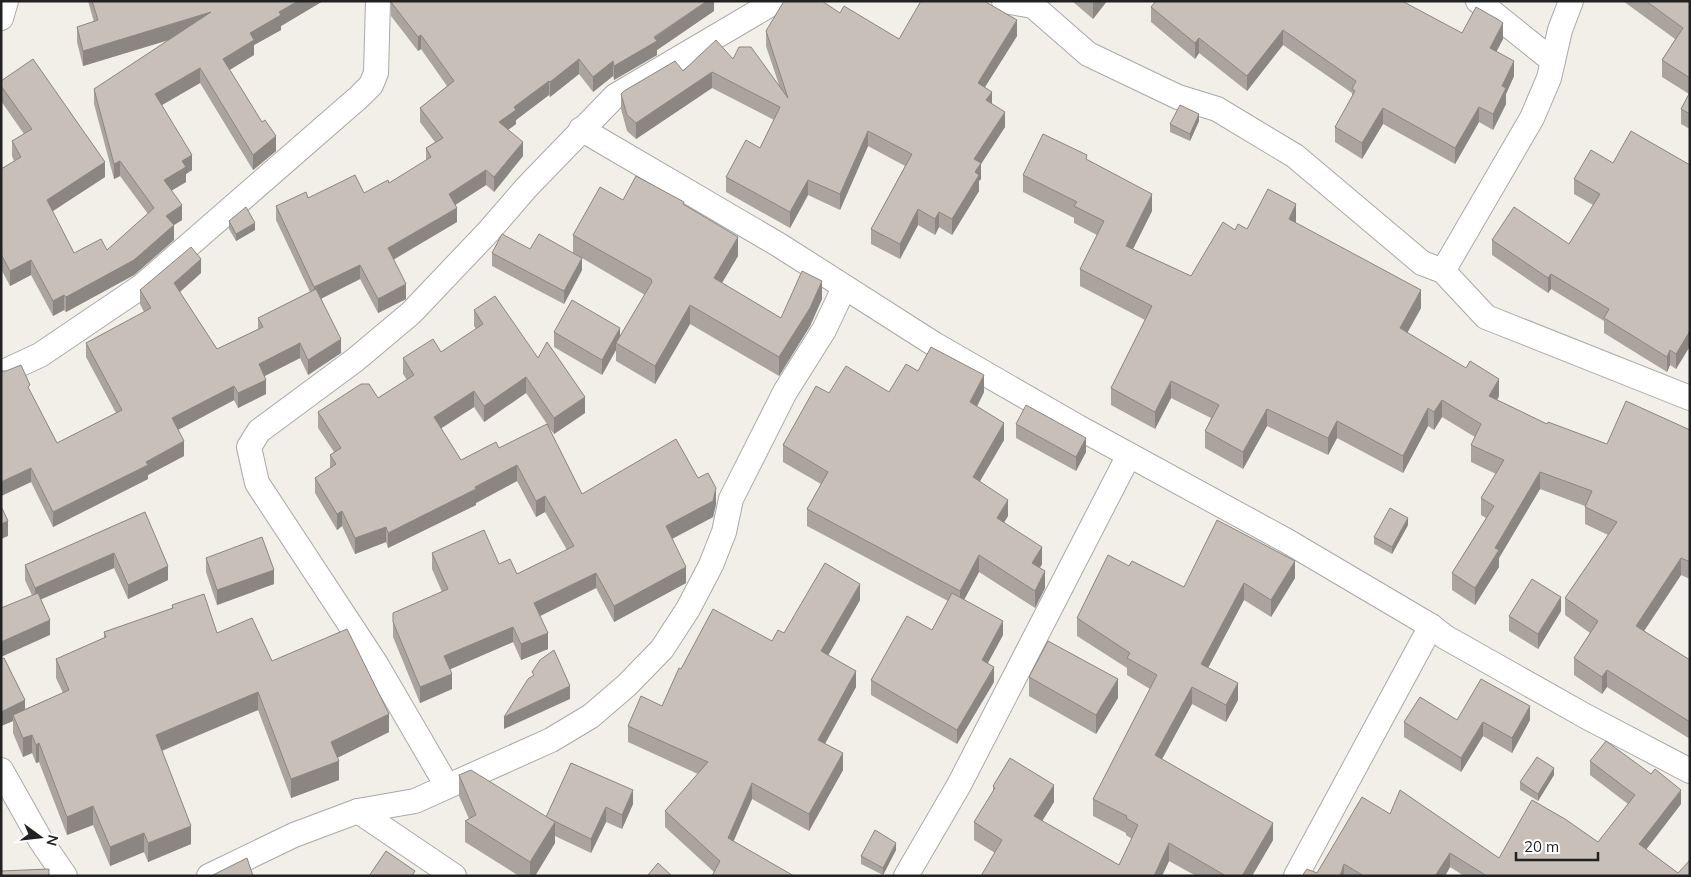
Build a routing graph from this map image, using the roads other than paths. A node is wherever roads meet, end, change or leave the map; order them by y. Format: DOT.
graph roads {
  1 [pos="6,1"];
  2 [pos="378,1"];
  3 [pos="776,1"];
  4 [pos="1004,1"];
  5 [pos="1478,1"];
  6 [pos="1571,1"];
  7 [pos="1,18"];
  8 [pos="1553,61"];
  9 [pos="581,129"];
  10 [pos="1442,270"];
  11 [pos="844,288"];
  12 [pos="1,372"];
  13 [pos="1690,398"];
  14 [pos="1130,455"];
  15 [pos="1431,626"];
  16 [pos="1,770"];
  17 [pos="1690,771"];
  18 [pos="447,786"];
  19 [pos="358,811"];
  20 [pos="65,876"];
  21 [pos="209,876"];
  22 [pos="454,876"];
  23 [pos="906,876"];
  24 [pos="1296,876"];
  1 -- 7 [label="street"];
  2 -- 12 [label="street"];
  3 -- 9 [label="street"];
  4 -- 10 [label="street"];
  5 -- 8 [label="street"];
  6 -- 8 [label="street"];
  8 -- 10 [label="street"];
  9 -- 11 [label="street"];
  9 -- 18 [label="street"];
  10 -- 13 [label="street"];
  11 -- 14 [label="street"];
  11 -- 18 [label="street"];
  14 -- 15 [label="street"];
  14 -- 23 [label="street"];
  15 -- 17 [label="street"];
  15 -- 24 [label="street"];
  16 -- 20 [label="street"];
  18 -- 19 [label="street"];
  19 -- 21 [label="street"];
  19 -- 22 [label="street"];
}
